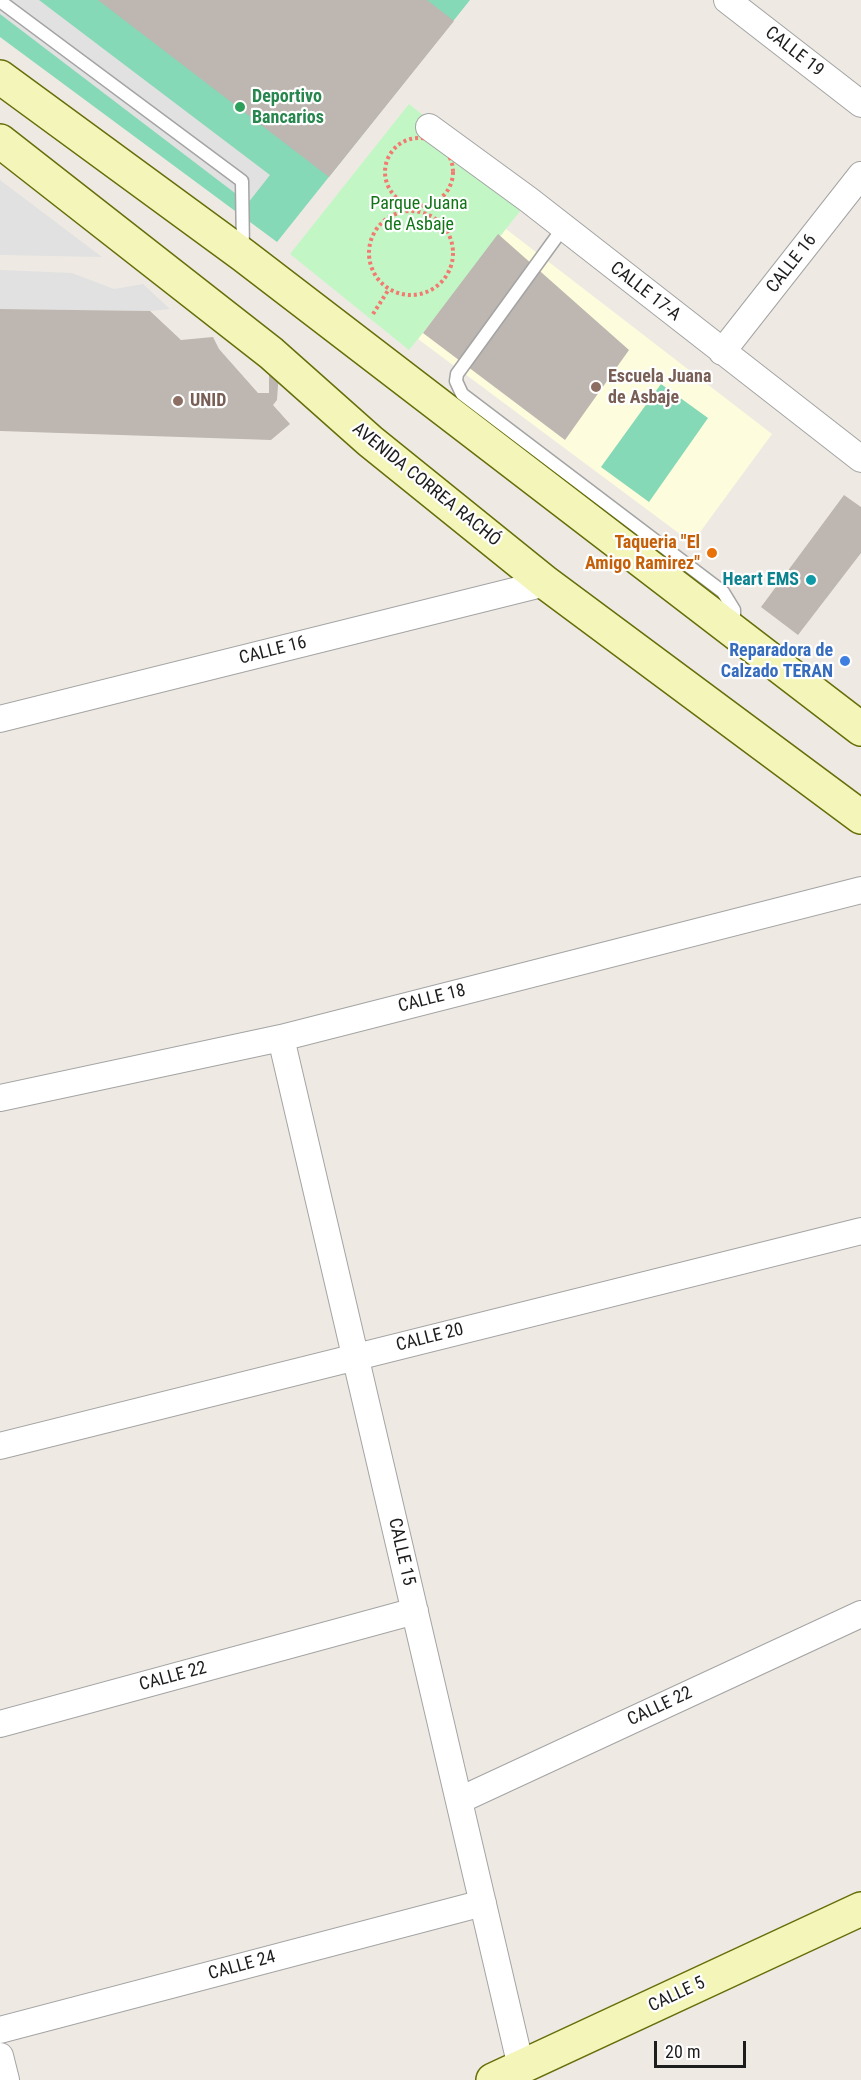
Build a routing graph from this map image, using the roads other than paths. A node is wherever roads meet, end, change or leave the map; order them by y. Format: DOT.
graph roads {
  1 [pos="727,0"];
  2 [pos="0,1"];
  3 [pos="0,77"];
  4 [pos="861,104"];
  5 [pos="429,127"];
  6 [pos="0,141"];
  7 [pos="861,175"];
  8 [pos="563,228"];
  9 [pos="243,255"];
  10 [pos="722,352"];
  11 [pos="861,459"];
  12 [pos="546,583"];
  13 [pos="734,632"];
  14 [pos="1,714"];
  15 [pos="861,729"];
  16 [pos="861,817"];
  17 [pos="861,890"];
  18 [pos="281,1038"];
  19 [pos="0,1098"];
  20 [pos="861,1231"];
  21 [pos="356,1357"];
  22 [pos="0,1446"];
  23 [pos="415,1611"];
  24 [pos="861,1614"];
  25 [pos="0,1724"];
  26 [pos="460,1800"];
  27 [pos="483,1903"];
  28 [pos="861,1910"];
  29 [pos="0,2030"];
  30 [pos="0,2056"];
  31 [pos="507,2073"];
  32 [pos="6,2080"];
  1 -- 4 [label="street, CALLE 19"];
  2 -- 9 [label="lane"];
  3 -- 9 [label="main road"];
  5 -- 8 [label="street, CALLE 17-A"];
  6 -- 12 [label="main road, AVENIDA CORREA RACHÓ"];
  7 -- 10 [label="street, CALLE 16"];
  8 -- 10 [label="street, CALLE 17-A"];
  8 -- 13 [label="lane"];
  9 -- 13 [label="main road"];
  10 -- 11 [label="street, CALLE 17-A"];
  12 -- 14 [label="street, CALLE 16"];
  12 -- 16 [label="main road, AVENIDA CORREA RACHÓ"];
  13 -- 15 [label="main road"];
  17 -- 18 [label="street, CALLE 18"];
  18 -- 19 [label="street, CALLE 18"];
  18 -- 21 [label="street, CALLE 15"];
  20 -- 21 [label="street, CALLE 20"];
  21 -- 22 [label="street, CALLE 20"];
  21 -- 23 [label="street, CALLE 15"];
  23 -- 25 [label="street, CALLE 22"];
  23 -- 26 [label="street, CALLE 15"];
  24 -- 26 [label="street, CALLE 22"];
  26 -- 27 [label="street, CALLE 15"];
  27 -- 29 [label="street, CALLE 24"];
  27 -- 31 [label="street, CALLE 15"];
  28 -- 31 [label="main road, CALLE 5"];
  30 -- 32 [label="street"];
}
